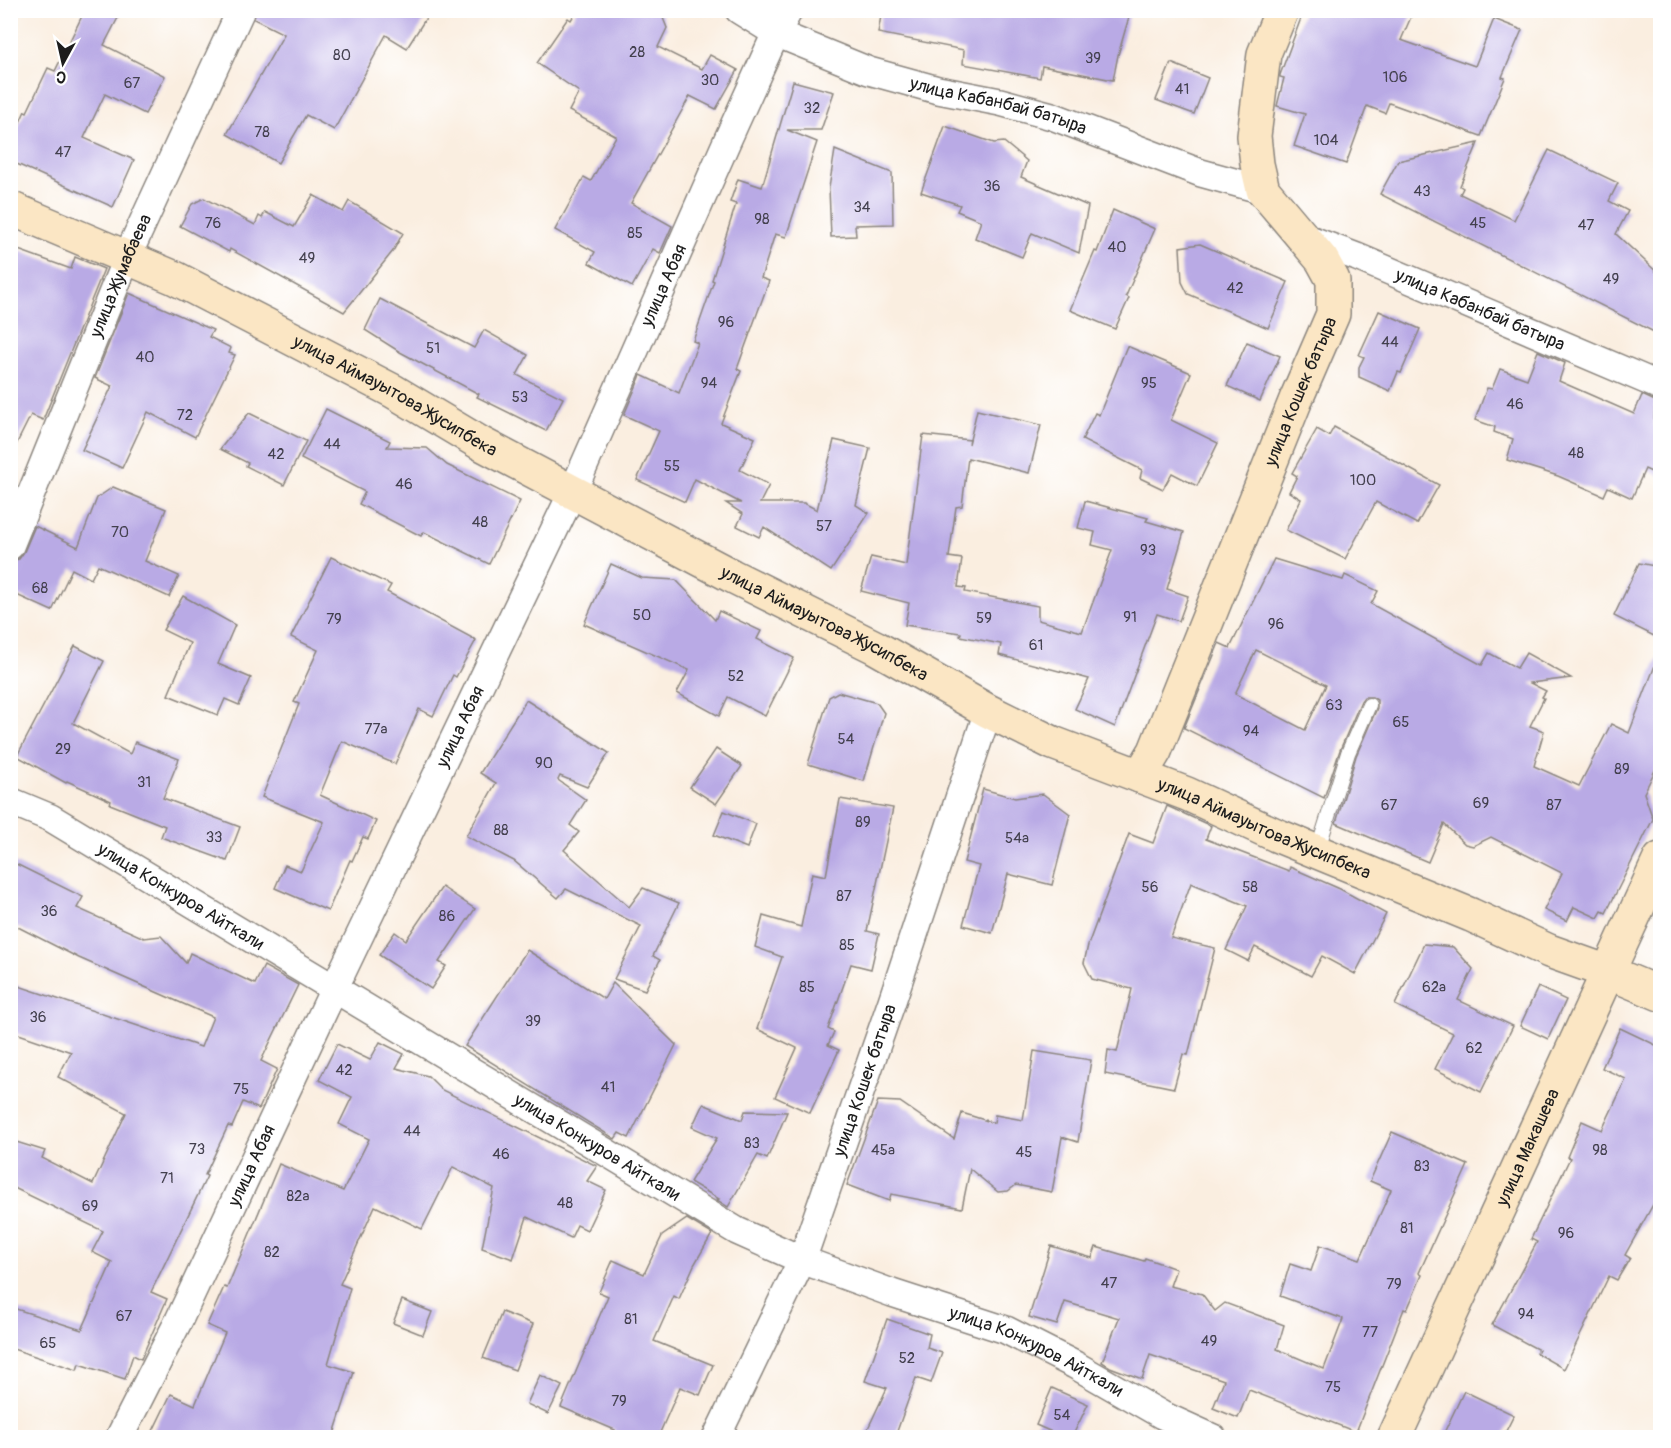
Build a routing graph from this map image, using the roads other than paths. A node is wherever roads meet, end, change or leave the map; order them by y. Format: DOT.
graph roads {
  1 [pos="241,10"];
  2 [pos="739,10"];
  3 [pos="1282,10"];
  4 [pos="782,22"];
  5 [pos="1263,190"];
  6 [pos="10,208"];
  7 [pos="1299,235"];
  8 [pos="127,257"];
  9 [pos="1660,386"];
  10 [pos="573,491"];
  11 [pos="10,546"];
  12 [pos="1369,705"];
  13 [pos="988,711"];
  14 [pos="1140,776"];
  15 [pos="10,801"];
  16 [pos="1317,852"];
  17 [pos="1660,859"];
  18 [pos="1608,972"];
  19 [pos="334,989"];
  20 [pos="1660,994"];
  21 [pos="802,1260"];
  22 [pos="119,1437"];
  23 [pos="716,1437"];
  24 [pos="1213,1437"];
  25 [pos="1394,1437"];
  1 -- 8 [label="street, улица Жумабаева"];
  2 -- 4 [label="street, улица Кабанбай батыра"];
  3 -- 5 [label="street, улица Кошек батыра"];
  4 -- 5 [label="street, улица Кабанбай батыра"];
  4 -- 10 [label="street, улица Абая"];
  5 -- 7 [label="street, улица Кошек батыра"];
  6 -- 8 [label="street, улица Аймауытова Жусипбека"];
  7 -- 9 [label="street, улица Кабанбай батыра"];
  7 -- 14 [label="street, улица Кошек батыра"];
  8 -- 10 [label="street, улица Аймауытова Жусипбека"];
  8 -- 11 [label="street, улица Жумабаева"];
  10 -- 13 [label="street, улица Аймауытова Жусипбека"];
  10 -- 19 [label="street, улица Абая"];
  12 -- 16 [label="lane"];
  13 -- 14 [label="street, улица Аймауытова Жусипбека"];
  13 -- 21 [label="street, улица Кошек батыра"];
  14 -- 16 [label="street, улица Аймауытова Жусипбека"];
  15 -- 19 [label="street, улица Конкуров Айткали"];
  16 -- 18 [label="street, улица Аймауытова Жусипбека"];
  17 -- 18 [label="street, улица Макашева"];
  18 -- 20 [label="street, улица Аймауытова Жусипбека"];
  18 -- 25 [label="street, улица Макашева"];
  19 -- 21 [label="street, улица Конкуров Айткали"];
  19 -- 22 [label="street, улица Абая"];
  21 -- 23 [label="street, улица Кошек батыра"];
  21 -- 24 [label="street, улица Конкуров Айткали"];
}
